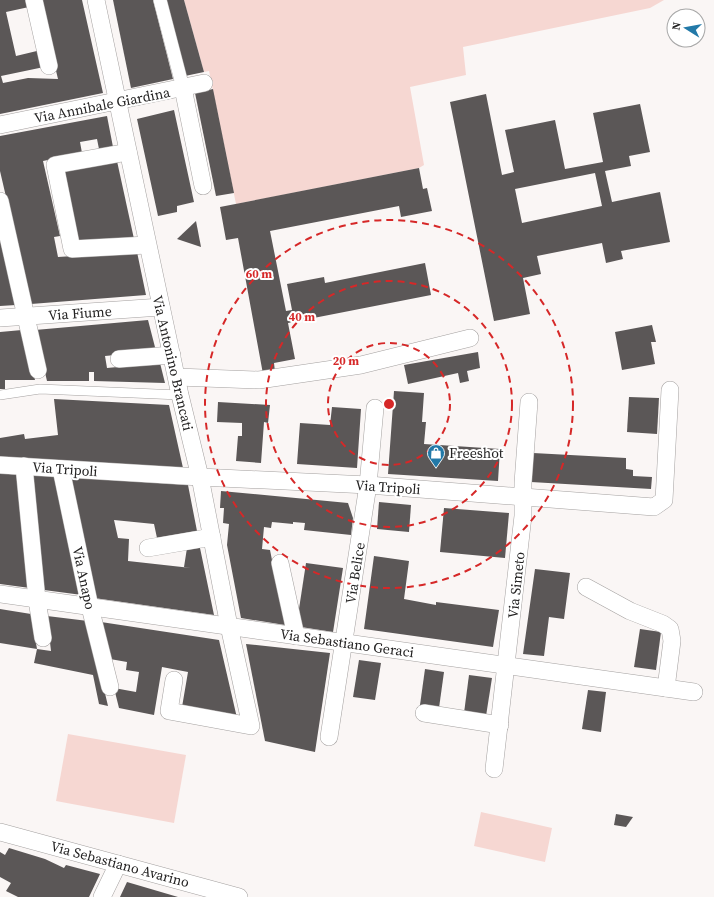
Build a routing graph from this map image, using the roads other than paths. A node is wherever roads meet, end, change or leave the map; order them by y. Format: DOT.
graph roads {
  1 [pos="34,0"];
  2 [pos="96,0"];
  3 [pos="160,0"];
  4 [pos="49,66"];
  5 [pos="204,83"];
  6 [pos="183,88"];
  7 [pos="117,102"];
  8 [pos="0,125"];
  9 [pos="128,152"];
  10 [pos="203,186"];
  11 [pos="0,201"];
  12 [pos="148,245"];
  13 [pos="161,307"];
  14 [pos="27,316"];
  15 [pos="0,318"];
  16 [pos="470,338"];
  17 [pos="172,355"];
  18 [pos="119,360"];
  19 [pos="38,370"];
  20 [pos="177,377"];
  21 [pos="670,390"];
  22 [pos="0,395"];
  23 [pos="180,395"];
  24 [pos="529,402"];
  25 [pos="375,408"];
  26 [pos="0,465"];
  27 [pos="24,466"];
  28 [pos="61,469"];
  29 [pos="200,477"];
  30 [pos="368,485"];
  31 [pos="523,498"];
  32 [pos="212,537"];
  33 [pos="148,548"];
  34 [pos="280,563"];
  35 [pos="586,586"];
  36 [pos="0,594"];
  37 [pos="37,600"];
  38 [pos="90,607"];
  39 [pos="229,626"];
  40 [pos="296,636"];
  41 [pos="43,638"];
  42 [pos="344,643"];
  43 [pos="507,666"];
  44 [pos="174,680"];
  45 [pos="110,687"];
  46 [pos="666,688"];
  47 [pos="694,692"];
  48 [pos="424,713"];
  49 [pos="500,725"];
  50 [pos="329,737"];
  51 [pos="494,769"];
  52 [pos="0,832"];
  53 [pos="118,864"];
  54 [pos="102,897"];
  55 [pos="239,897"];
  1 -- 4 [label="street"];
  2 -- 7 [label="street, Via Antonino Brancati"];
  3 -- 6 [label="street"];
  5 -- 6 [label="street, Via Annibale Giardina"];
  6 -- 7 [label="street, Via Annibale Giardina"];
  6 -- 10 [label="street"];
  7 -- 8 [label="street, Via Annibale Giardina"];
  7 -- 9 [label="street, Via Antonino Brancati"];
  9 -- 12 [label="street, Via Antonino Brancati"];
  9 -- 12 [label="street"];
  11 -- 14 [label="street"];
  12 -- 13 [label="street, Via Antonino Brancati"];
  13 -- 14 [label="street, Via Fiume"];
  13 -- 17 [label="street, Via Antonino Brancati"];
  14 -- 15 [label="street, Via Fiume"];
  14 -- 19 [label="street"];
  16 -- 20 [label="street"];
  17 -- 18 [label="street"];
  17 -- 20 [label="street, Via Antonino Brancati"];
  20 -- 23 [label="street, Via Antonino Brancati"];
  21 -- 31 [label="street, Via Tripoli"];
  22 -- 23 [label="lane"];
  23 -- 29 [label="street, Via Antonino Brancati"];
  24 -- 31 [label="street, Via Simeto"];
  25 -- 30 [label="street, Via Belice"];
  26 -- 27 [label="street, Via Tripoli"];
  27 -- 28 [label="street, Via Tripoli"];
  27 -- 37 [label="street"];
  28 -- 29 [label="street, Via Tripoli"];
  28 -- 38 [label="street, Via Anapo"];
  29 -- 30 [label="street, Via Tripoli"];
  29 -- 32 [label="street, Via Antonino Brancati"];
  30 -- 31 [label="street, Via Tripoli"];
  30 -- 42 [label="street, Via Belice"];
  31 -- 43 [label="street, Via Simeto"];
  32 -- 33 [label="street"];
  32 -- 39 [label="street, Via Antonino Brancati"];
  34 -- 40 [label="street"];
  35 -- 46 [label="street"];
  36 -- 37 [label="street, Via Sebastiano Geraci"];
  37 -- 38 [label="street, Via Sebastiano Geraci"];
  37 -- 41 [label="street"];
  38 -- 39 [label="street, Via Sebastiano Geraci"];
  38 -- 45 [label="street, Via Anapo"];
  39 -- 40 [label="street, Via Sebastiano Geraci"];
  39 -- 44 [label="street, Via Antonino Brancati"];
  40 -- 42 [label="street, Via Sebastiano Geraci"];
  42 -- 43 [label="street, Via Sebastiano Geraci"];
  42 -- 50 [label="street, Via Belice"];
  43 -- 46 [label="street, Via Sebastiano Geraci"];
  43 -- 49 [label="street, Via Simeto"];
  46 -- 47 [label="street, Via Sebastiano Geraci"];
  48 -- 49 [label="street"];
  49 -- 51 [label="street, Via Simeto"];
  52 -- 53 [label="street, Via Sebastiano Avarino"];
  53 -- 54 [label="street"];
  53 -- 55 [label="street, Via Sebastiano Avarino"];
}
